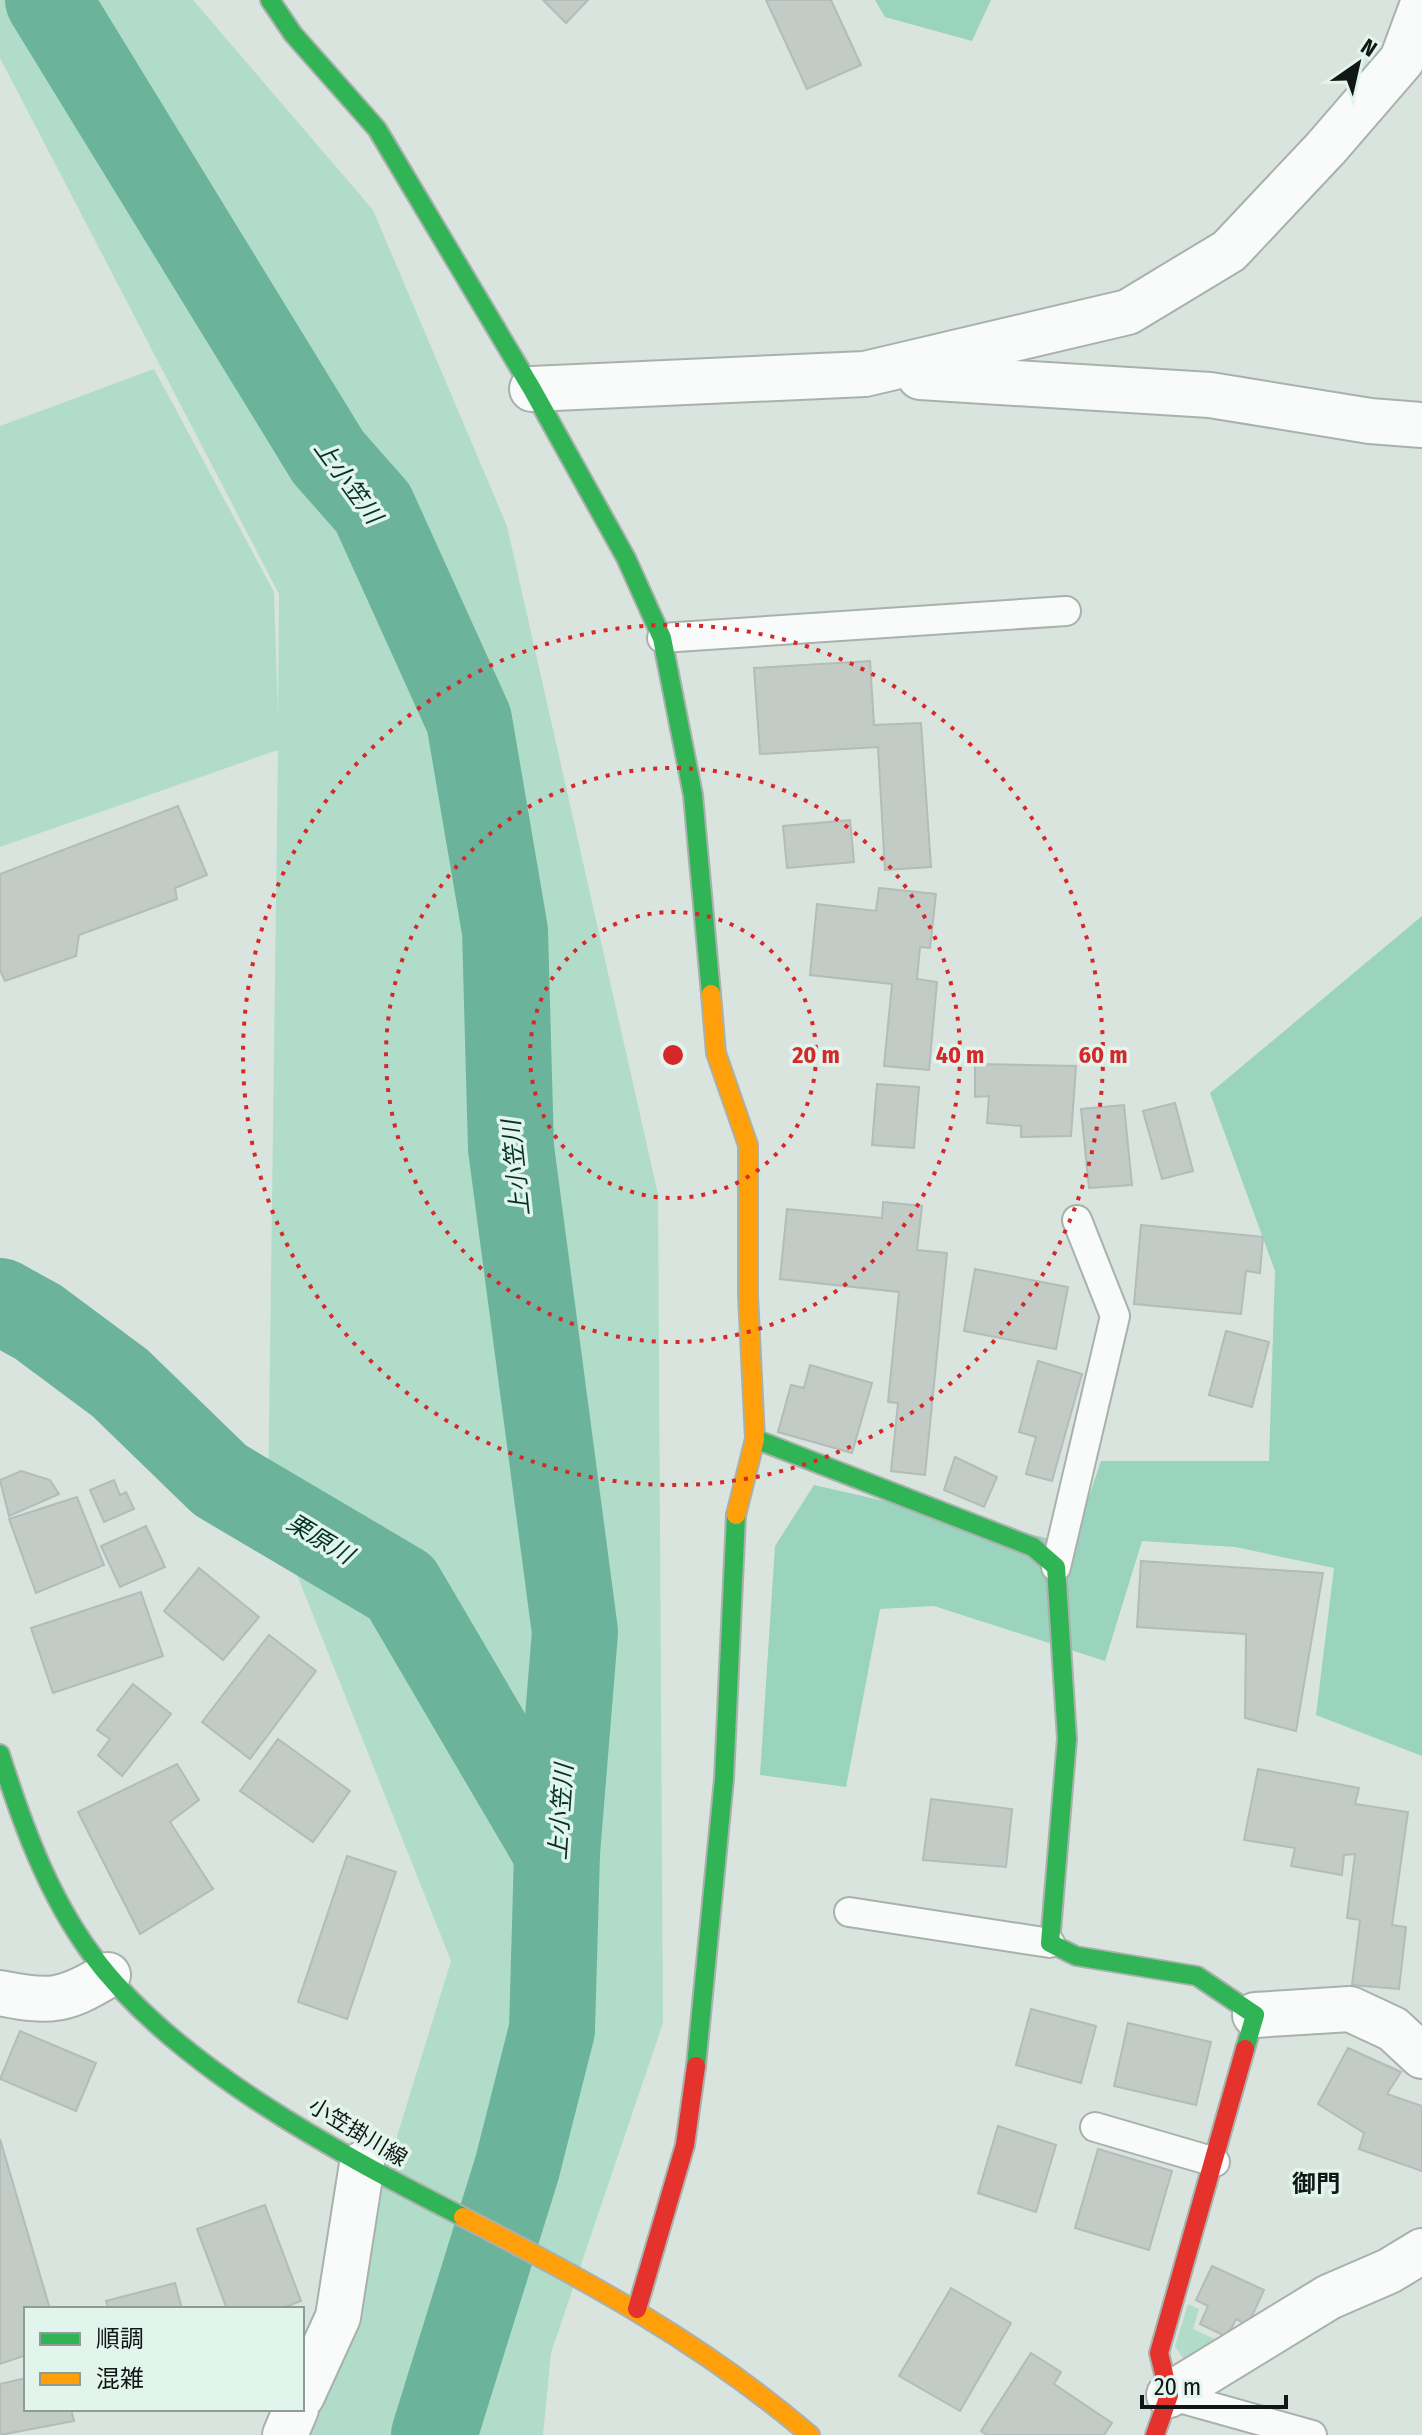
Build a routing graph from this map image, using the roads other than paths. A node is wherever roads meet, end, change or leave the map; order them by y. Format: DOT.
graph roads {
  1 [pos="270,0"];
  2 [pos="1422,6"];
  3 [pos="865,374"];
  4 [pos="532,389"];
  5 [pos="1422,425"];
  6 [pos="1066,611"];
  7 [pos="662,638"];
  8 [pos="1077,1220"];
  9 [pos="755,1439"];
  10 [pos="1056,1567"];
  11 [pos="0,1754"];
  12 [pos="849,1912"];
  13 [pos="1050,1943"];
  14 [pos="108,1975"];
  15 [pos="0,1993"];
  16 [pos="1255,2015"];
  17 [pos="1422,2056"];
  18 [pos="1095,2127"];
  19 [pos="1215,2162"];
  20 [pos="379,2173"];
  21 [pos="1422,2251"];
  22 [pos="637,2309"];
  23 [pos="304,2392"];
  24 [pos="295,2411"];
  25 [pos="1162,2415"];
  26 [pos="285,2435"];
  27 [pos="810,2435"];
  28 [pos="1312,2435"];
  1 -- 4 [label="street"];
  2 -- 3 [label="street"];
  3 -- 4 [label="street"];
  3 -- 5 [label="street"];
  4 -- 7 [label="street"];
  6 -- 7 [label="lane"];
  7 -- 9 [label="street"];
  8 -- 10 [label="lane"];
  9 -- 10 [label="street"];
  9 -- 22 [label="street"];
  10 -- 13 [label="street"];
  11 -- 14 [label="street, 小笠掛川線"];
  12 -- 13 [label="lane"];
  13 -- 16 [label="street"];
  14 -- 15 [label="street"];
  14 -- 20 [label="street, 小笠掛川線"];
  16 -- 17 [label="street"];
  16 -- 19 [label="street"];
  18 -- 19 [label="lane"];
  19 -- 25 [label="street"];
  20 -- 22 [label="street, 小笠掛川線"];
  20 -- 23 [label="street"];
  21 -- 25 [label="street"];
  22 -- 27 [label="street, 小笠掛川線"];
  24 -- 26 [label="street"];
  25 -- 28 [label="lane"];
}
